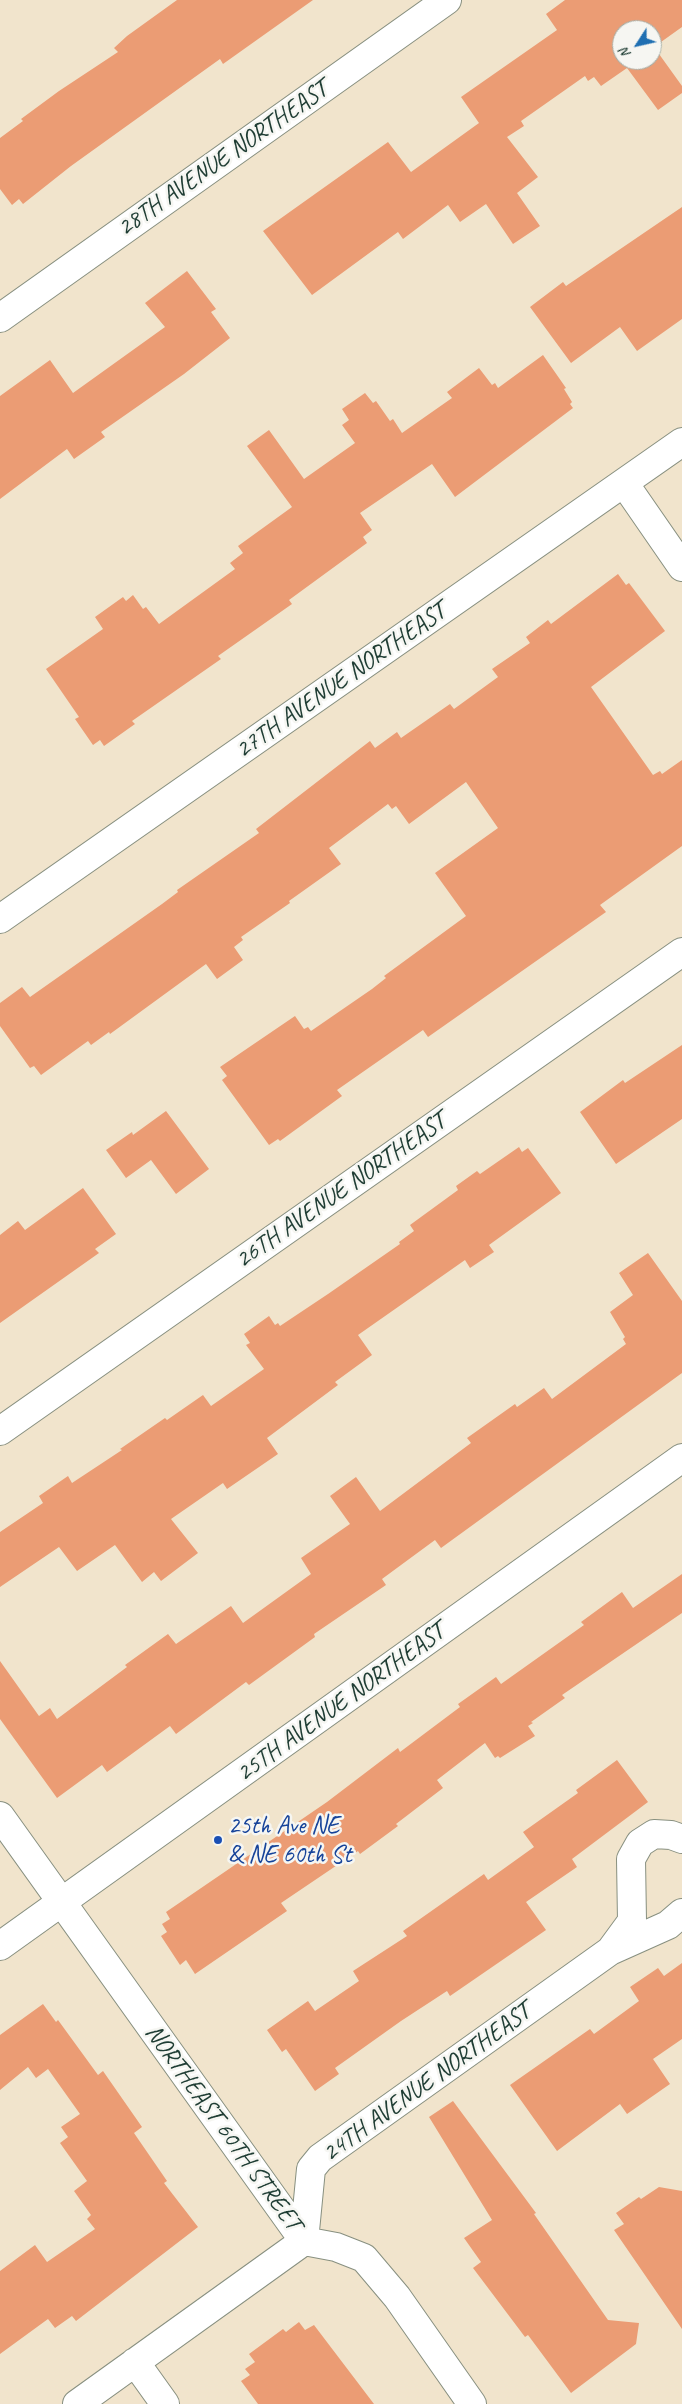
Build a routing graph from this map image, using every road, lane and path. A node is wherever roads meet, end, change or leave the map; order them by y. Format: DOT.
graph roads {
  1 [pos="447,0"];
  2 [pos="0,318"];
  3 [pos="682,442"];
  4 [pos="624,484"];
  5 [pos="682,567"];
  6 [pos="0,919"];
  7 [pos="682,952"];
  8 [pos="0,1431"];
  9 [pos="682,1458"];
  10 [pos="0,1816"];
  11 [pos="682,1840"];
  12 [pos="61,1903"];
  13 [pos="682,1913"];
  14 [pos="0,1946"];
  15 [pos="610,1950"];
  16 [pos="304,2241"];
  17 [pos="135,2362"];
  18 [pos="77,2404"];
  19 [pos="165,2404"];
  20 [pos="472,2404"];
  1 -- 2 [label="street, 28TH AVENUE NORTHEAST"];
  3 -- 4 [label="street, 27TH AVENUE NORTHEAST"];
  4 -- 5 [label="street"];
  4 -- 6 [label="street, 27TH AVENUE NORTHEAST"];
  7 -- 8 [label="street, 26TH AVENUE NORTHEAST"];
  9 -- 12 [label="street, 25TH AVENUE NORTHEAST"];
  10 -- 12 [label="street, NORTHEAST 60TH STREET"];
  11 -- 15 [label="street"];
  12 -- 14 [label="street, 25TH AVENUE NORTHEAST"];
  12 -- 16 [label="street, NORTHEAST 60TH STREET"];
  13 -- 15 [label="street"];
  15 -- 16 [label="street, 24TH AVENUE NORTHEAST"];
  16 -- 17 [label="street"];
  16 -- 20 [label="street, NORTHEAST 60TH STREET"];
  17 -- 18 [label="street"];
  17 -- 19 [label="street"];
}
